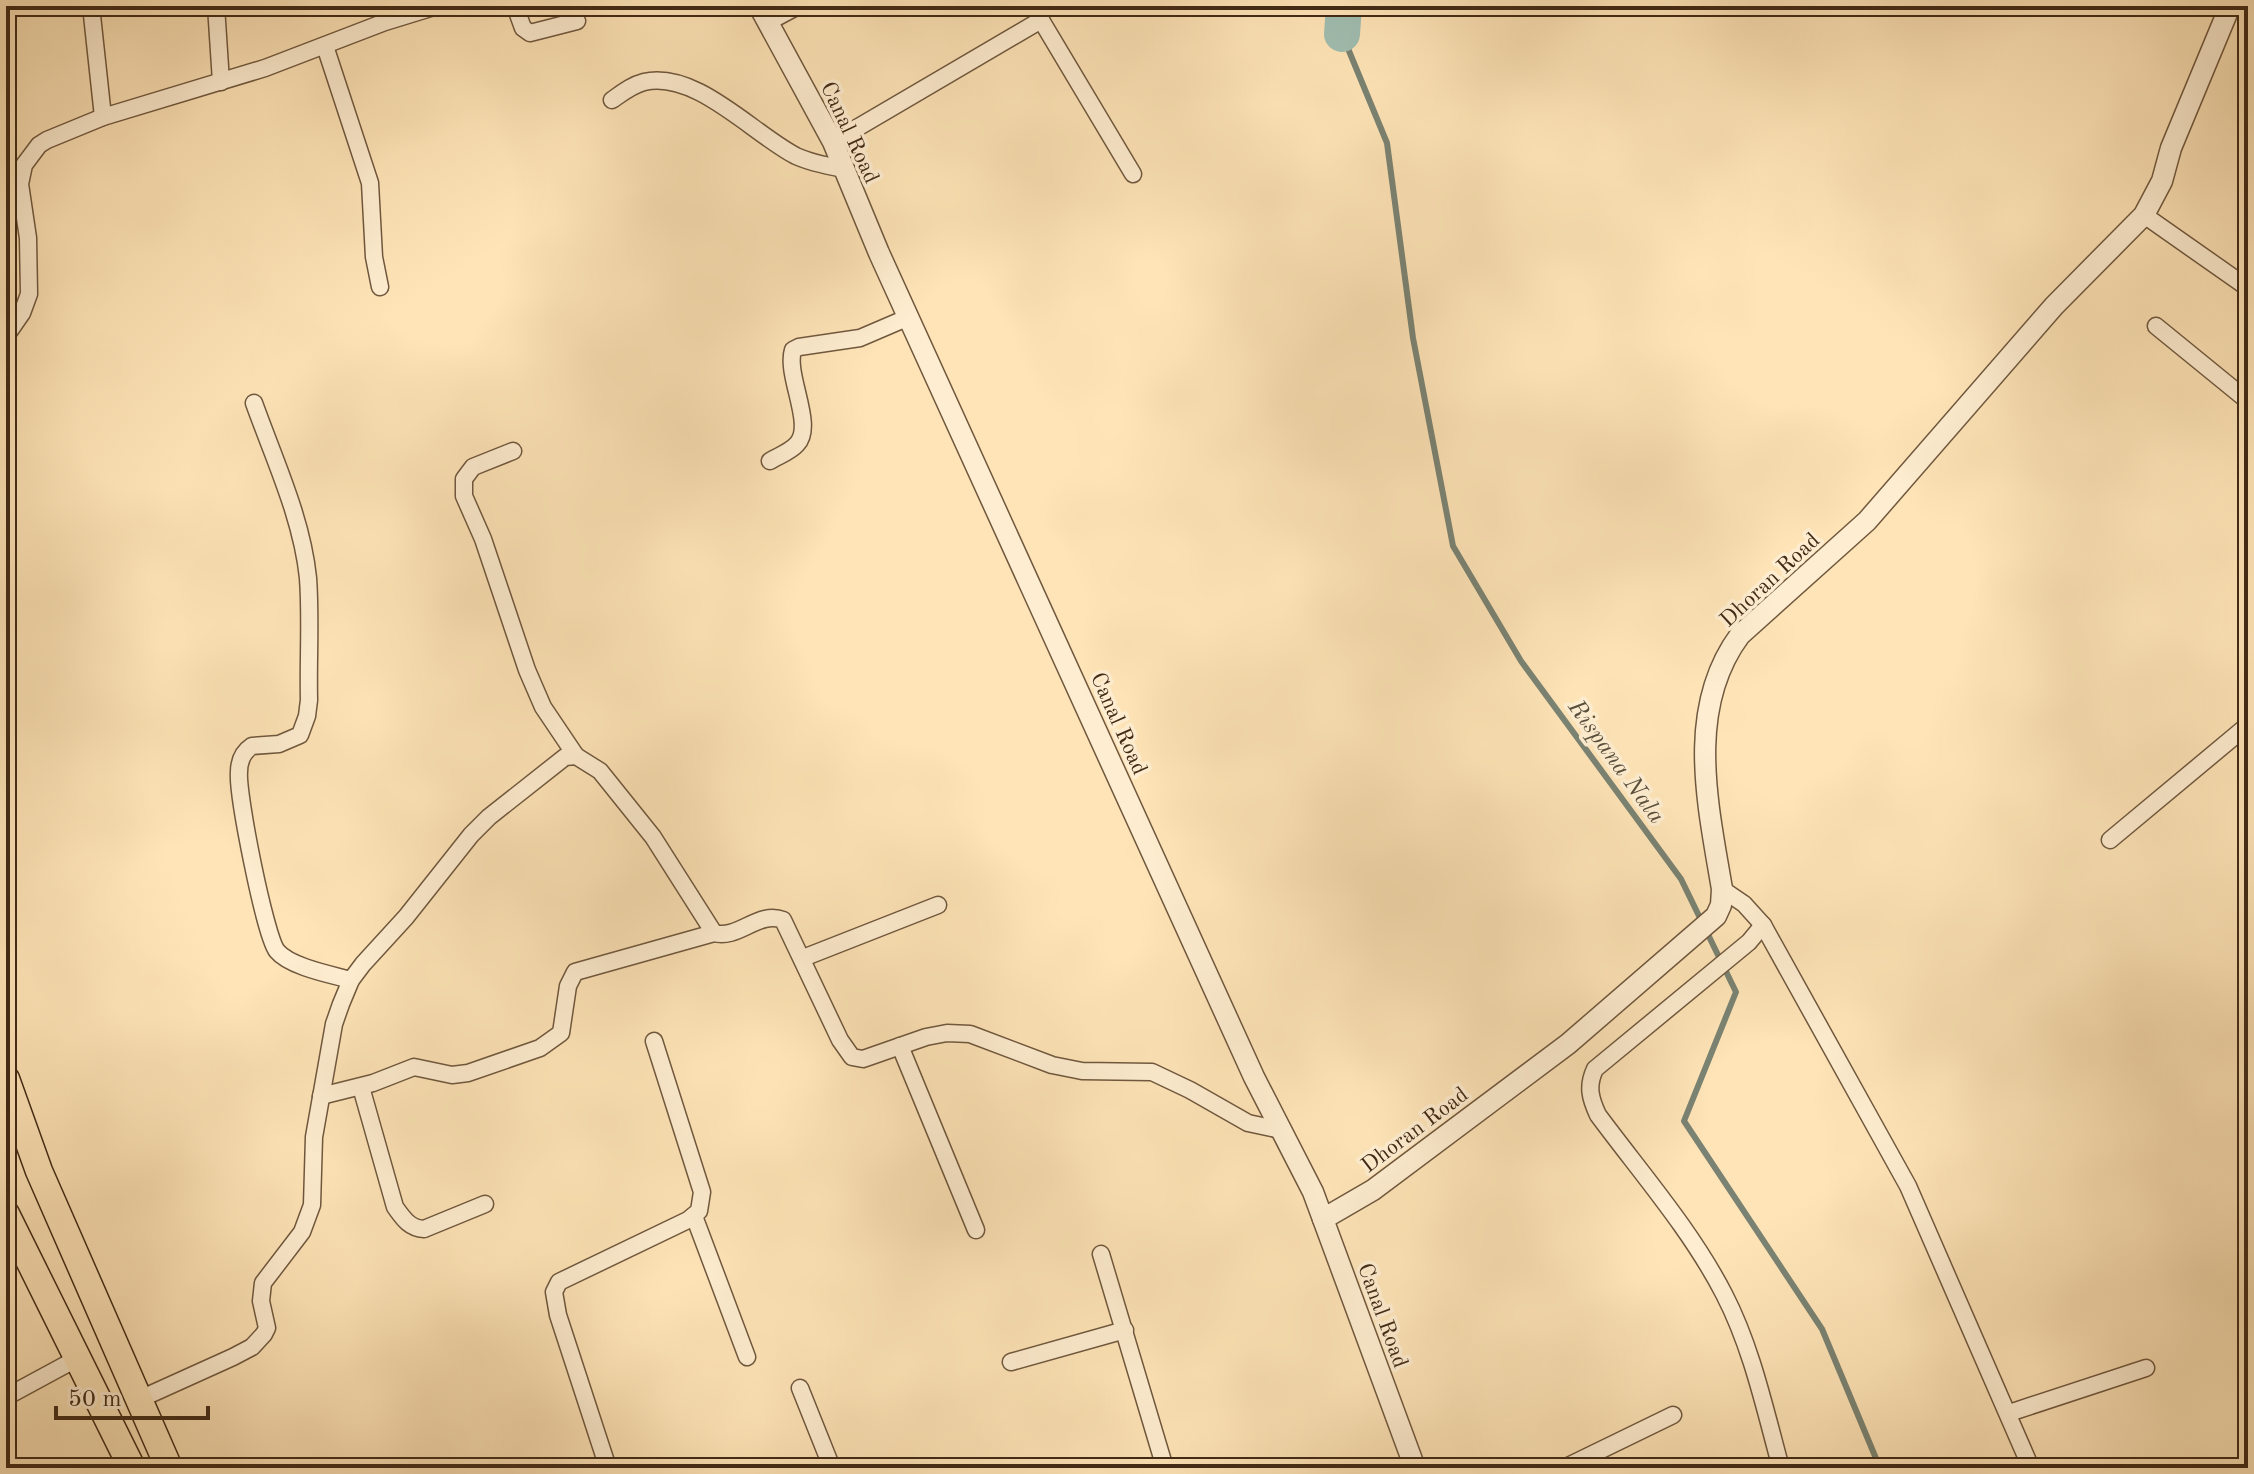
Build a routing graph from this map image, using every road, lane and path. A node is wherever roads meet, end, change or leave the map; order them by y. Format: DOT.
graph roads {
  1 [pos="91,6"];
  2 [pos="216,6"];
  3 [pos="437,6"];
  4 [pos="515,6"];
  5 [pos="798,6"];
  6 [pos="2230,6"];
  7 [pos="1037,13"];
  8 [pos="764,14"];
  9 [pos="577,21"];
  10 [pos="325,46"];
  11 [pos="221,82"];
  12 [pos="612,100"];
  13 [pos="103,117"];
  14 [pos="833,142"];
  15 [pos="844,169"];
  16 [pos="1133,174"];
  17 [pos="2144,215"];
  18 [pos="380,287"];
  19 [pos="2248,288"];
  20 [pos="909,317"];
  21 [pos="2156,326"];
  22 [pos="6,336"];
  23 [pos="2248,401"];
  24 [pos="254,403"];
  25 [pos="513,451"];
  26 [pos="770,461"];
  27 [pos="2248,725"];
  28 [pos="576,756"];
  29 [pos="2110,840"];
  30 [pos="1722,889"];
  31 [pos="938,905"];
  32 [pos="1763,925"];
  33 [pos="714,933"];
  34 [pos="803,958"];
  35 [pos="351,980"];
  36 [pos="654,1041"];
  37 [pos="900,1046"];
  38 [pos="6,1079"];
  39 [pos="361,1087"];
  40 [pos="321,1096"];
  41 [pos="1281,1130"];
  42 [pos="485,1204"];
  43 [pos="6,1214"];
  44 [pos="694,1216"];
  45 [pos="1323,1219"];
  46 [pos="976,1230"];
  47 [pos="1101,1254"];
  48 [pos="1125,1330"];
  49 [pos="747,1357"];
  50 [pos="78,1358"];
  51 [pos="1011,1362"];
  52 [pos="2146,1368"];
  53 [pos="800,1388"];
  54 [pos="6,1397"];
  55 [pos="140,1399"];
  56 [pos="2009,1413"];
  57 [pos="1673,1415"];
  58 [pos="132,1468"];
  59 [pos="169,1468"];
  60 [pos="608,1468"];
  61 [pos="832,1468"];
  62 [pos="1165,1468"];
  63 [pos="1415,1468"];
  64 [pos="1564,1468"];
  65 [pos="1781,1468"];
  66 [pos="2031,1468"];
  1 -- 13 [label="street"];
  2 -- 11 [label="street"];
  3 -- 10 [label="street"];
  4 -- 9 [label="street"];
  5 -- 8 [label="street"];
  6 -- 17 [label="street, Dhoran Road"];
  7 -- 14 [label="street"];
  7 -- 16 [label="street"];
  8 -- 14 [label="street, Canal Road"];
  10 -- 11 [label="street"];
  10 -- 18 [label="street"];
  11 -- 13 [label="street"];
  12 -- 15 [label="street"];
  13 -- 22 [label="street"];
  14 -- 15 [label="street, Canal Road"];
  15 -- 20 [label="street, Canal Road"];
  17 -- 19 [label="street"];
  17 -- 30 [label="street, Dhoran Road"];
  20 -- 26 [label="street"];
  20 -- 41 [label="street, Canal Road"];
  21 -- 23 [label="street"];
  24 -- 35 [label="street"];
  25 -- 28 [label="street"];
  27 -- 29 [label="street"];
  28 -- 33 [label="street"];
  28 -- 35 [label="street"];
  30 -- 32 [label="street"];
  30 -- 45 [label="street, Dhoran Road"];
  31 -- 34 [label="street"];
  32 -- 56 [label="street"];
  32 -- 65 [label="street"];
  33 -- 34 [label="street"];
  33 -- 39 [label="street"];
  34 -- 37 [label="street"];
  35 -- 40 [label="street"];
  36 -- 44 [label="street"];
  37 -- 41 [label="street"];
  37 -- 46 [label="street"];
  38 -- 55 [label="main road"];
  39 -- 40 [label="street"];
  39 -- 42 [label="street"];
  40 -- 55 [label="street"];
  41 -- 45 [label="street, Canal Road"];
  43 -- 50 [label="main road"];
  44 -- 49 [label="street"];
  44 -- 60 [label="street"];
  45 -- 63 [label="street, Canal Road"];
  47 -- 48 [label="street"];
  48 -- 51 [label="street"];
  48 -- 62 [label="street"];
  50 -- 54 [label="street"];
  50 -- 58 [label="main road"];
  52 -- 56 [label="street"];
  53 -- 61 [label="street"];
  55 -- 59 [label="main road"];
  56 -- 66 [label="street"];
  57 -- 64 [label="street"];
}
